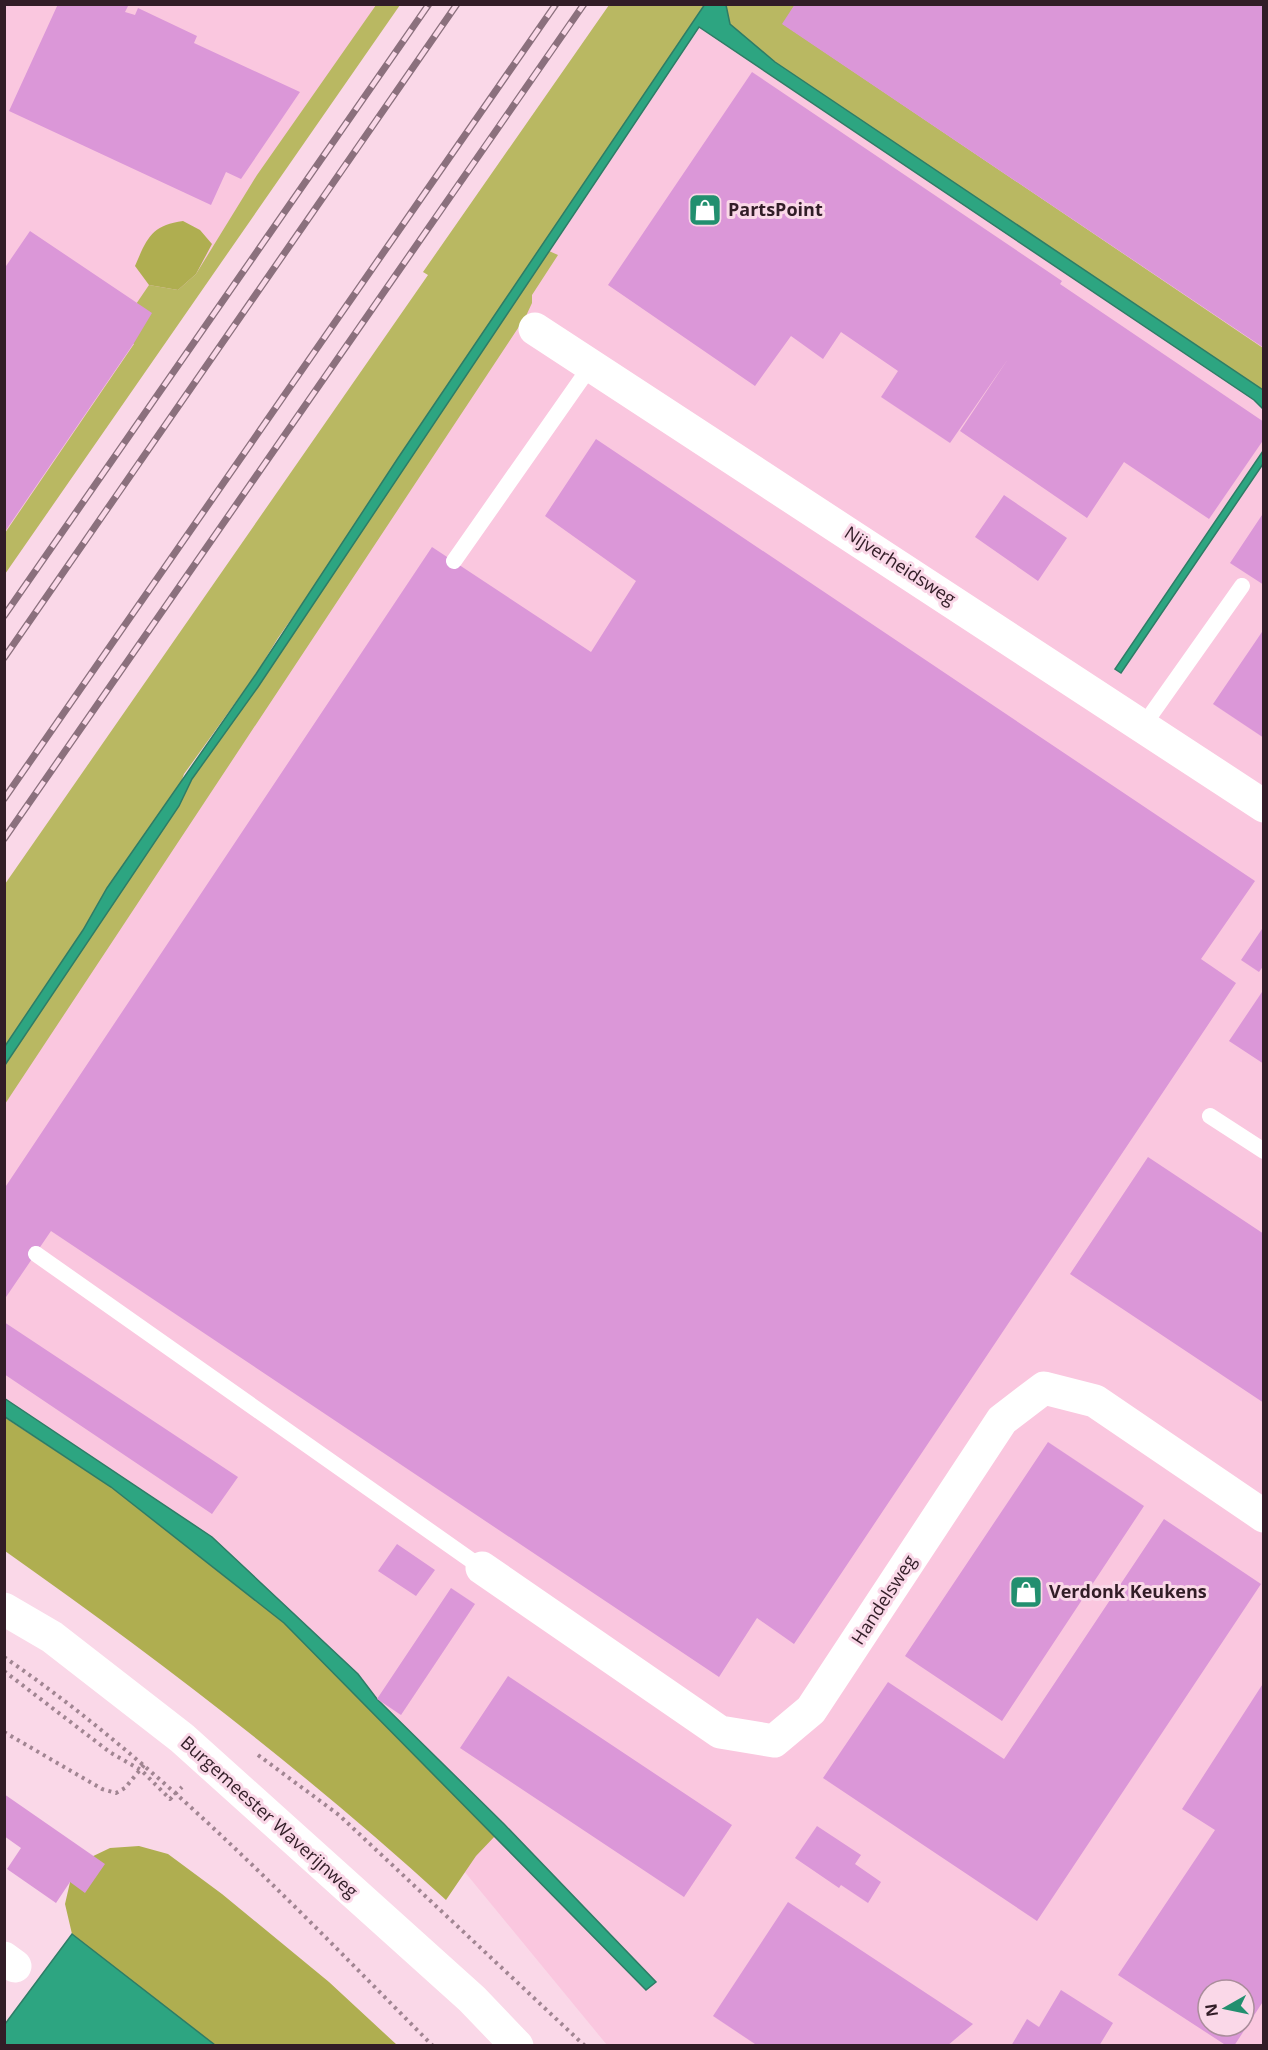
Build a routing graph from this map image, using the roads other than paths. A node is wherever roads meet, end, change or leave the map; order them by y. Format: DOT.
graph roads {
  1 [pos="535,329"];
  2 [pos="592,364"];
  3 [pos="454,561"];
  4 [pos="1242,586"];
  5 [pos="1143,726"];
  6 [pos="1263,806"];
  7 [pos="1210,1116"];
  8 [pos="1263,1151"];
  9 [pos="36,1254"];
  10 [pos="1263,1516"];
  11 [pos="482,1568"];
  12 [pos="4,1609"];
  13 [pos="517,2046"];
  1 -- 2 [label="street, Nijverheidsweg"];
  2 -- 3 [label="lane"];
  2 -- 5 [label="street, Nijverheidsweg"];
  4 -- 5 [label="lane"];
  5 -- 6 [label="street, Nijverheidsweg"];
  7 -- 8 [label="lane"];
  9 -- 11 [label="lane"];
  10 -- 11 [label="street, Handelsweg"];
  12 -- 13 [label="street, Burgemeester Waverijnweg"];
}
